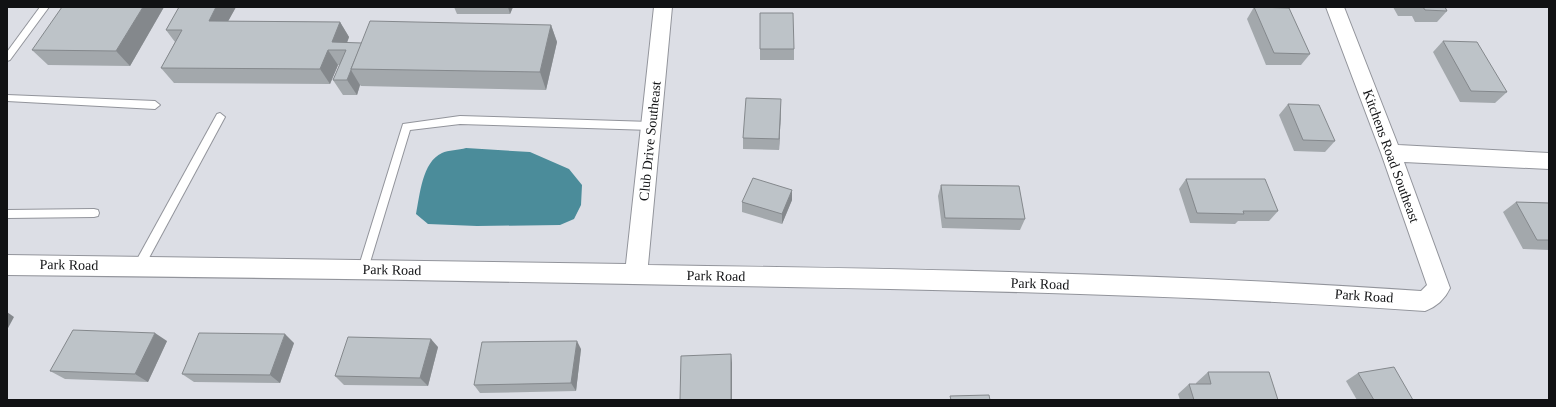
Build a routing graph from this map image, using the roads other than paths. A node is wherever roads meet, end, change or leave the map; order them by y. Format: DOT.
graph roads {
  1 [pos="45,7"];
  2 [pos="663,7"];
  3 [pos="1334,7"];
  4 [pos="7,58"];
  5 [pos="7,98"];
  6 [pos="154,105"];
  7 [pos="220,117"];
  8 [pos="651,126"];
  9 [pos="1392,153"];
  10 [pos="1549,161"];
  11 [pos="94,213"];
  12 [pos="7,214"];
  13 [pos="7,265"];
  14 [pos="139,266"];
  15 [pos="363,269"];
  16 [pos="636,274"];
  17 [pos="1425,301"];
  1 -- 4 [label="lane"];
  2 -- 8 [label="street, Club Drive Southeast"];
  3 -- 9 [label="street, Kitchens Road Southeast"];
  5 -- 6 [label="lane"];
  7 -- 14 [label="lane"];
  8 -- 15 [label="lane"];
  8 -- 16 [label="street, Club Drive Southeast"];
  9 -- 10 [label="street"];
  9 -- 17 [label="street, Kitchens Road Southeast"];
  11 -- 12 [label="lane"];
  13 -- 14 [label="street, Park Road"];
  14 -- 15 [label="street, Park Road"];
  15 -- 16 [label="street, Park Road"];
  16 -- 17 [label="street, Park Road"];
}
